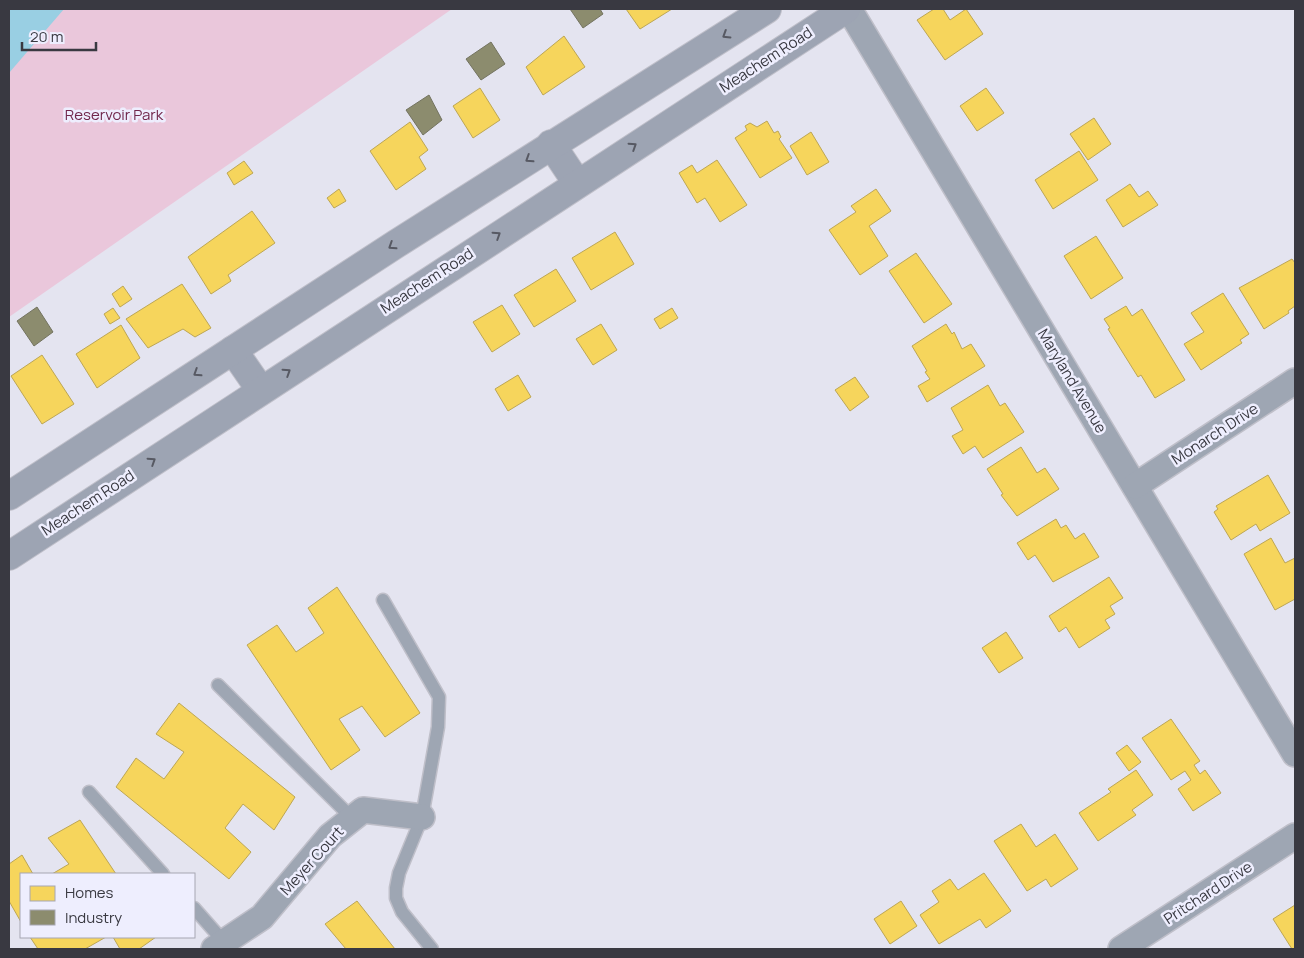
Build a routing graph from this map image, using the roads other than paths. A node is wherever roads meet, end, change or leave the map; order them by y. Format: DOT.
graph roads {
  1 [pos="767,9"];
  2 [pos="847,9"];
  3 [pos="551,144"];
  4 [pos="577,183"];
  5 [pos="233,350"];
  6 [pos="1295,381"];
  7 [pos="260,389"];
  8 [pos="1135,486"];
  9 [pos="9,496"];
  10 [pos="9,556"];
  11 [pos="383,600"];
  12 [pos="218,685"];
  13 [pos="1295,754"];
  14 [pos="89,792"];
  15 [pos="422,817"];
  16 [pos="352,818"];
  17 [pos="1295,836"];
  18 [pos="162,873"];
  19 [pos="195,910"];
  20 [pos="217,947"];
  21 [pos="432,949"];
  22 [pos="1121,949"];
  1 -- 3 [label="street, one-way"];
  4 -- 2 [label="street, Meachem Road, one-way"];
  2 -- 8 [label="street, Maryland Avenue"];
  3 -- 4 [label="street"];
  3 -- 5 [label="street, one-way"];
  7 -- 4 [label="street, Meachem Road, one-way"];
  5 -- 7 [label="street"];
  5 -- 9 [label="street, one-way"];
  6 -- 8 [label="street, Monarch Drive"];
  10 -- 7 [label="street, Meachem Road, one-way"];
  8 -- 13 [label="street, Maryland Avenue"];
  11 -- 15 [label="lane"];
  12 -- 16 [label="lane"];
  14 -- 18 [label="lane"];
  15 -- 16 [label="street, Meyer Court"];
  15 -- 21 [label="lane"];
  16 -- 20 [label="street, Meyer Court"];
  17 -- 22 [label="street, Pritchard Drive"];
  19 -- 20 [label="lane"];
}
